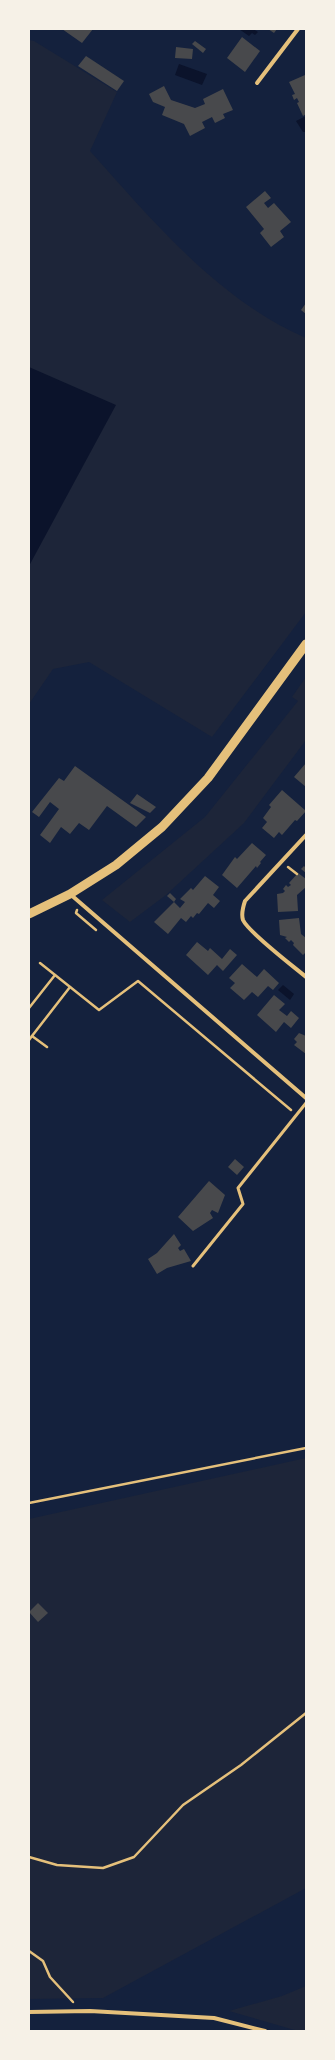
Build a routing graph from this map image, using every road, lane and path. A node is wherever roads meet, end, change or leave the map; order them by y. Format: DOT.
graph roads {
  1 [pos="298,29"];
  2 [pos="258,83"];
  3 [pos="306,644"];
  4 [pos="306,835"];
  5 [pos="70,894"];
  6 [pos="29,914"];
  7 [pos="40,963"];
  8 [pos="55,975"];
  9 [pos="306,977"];
  10 [pos="70,987"];
  11 [pos="29,1008"];
  12 [pos="32,1036"];
  13 [pos="29,1040"];
  14 [pos="47,1047"];
  15 [pos="306,1098"];
  16 [pos="306,1103"];
  17 [pos="296,1115"];
  18 [pos="193,1266"];
  19 [pos="306,1448"];
  20 [pos="29,1503"];
  21 [pos="306,1713"];
  22 [pos="29,1857"];
  23 [pos="29,1952"];
  24 [pos="82,2011"];
  25 [pos="29,2012"];
  26 [pos="265,2031"];
  1 -- 2 [label="street"];
  3 -- 5 [label="main road"];
  4 -- 9 [label="street"];
  5 -- 6 [label="main road"];
  5 -- 15 [label="street"];
  7 -- 8 [label="path"];
  8 -- 10 [label="path"];
  8 -- 11 [label="path"];
  10 -- 12 [label="path"];
  10 -- 17 [label="path"];
  12 -- 13 [label="path"];
  12 -- 14 [label="path"];
  16 -- 17 [label="lane"];
  17 -- 18 [label="lane"];
  19 -- 20 [label="path"];
  21 -- 22 [label="path"];
  23 -- 24 [label="path"];
  24 -- 25 [label="street"];
  24 -- 26 [label="street"];
}
